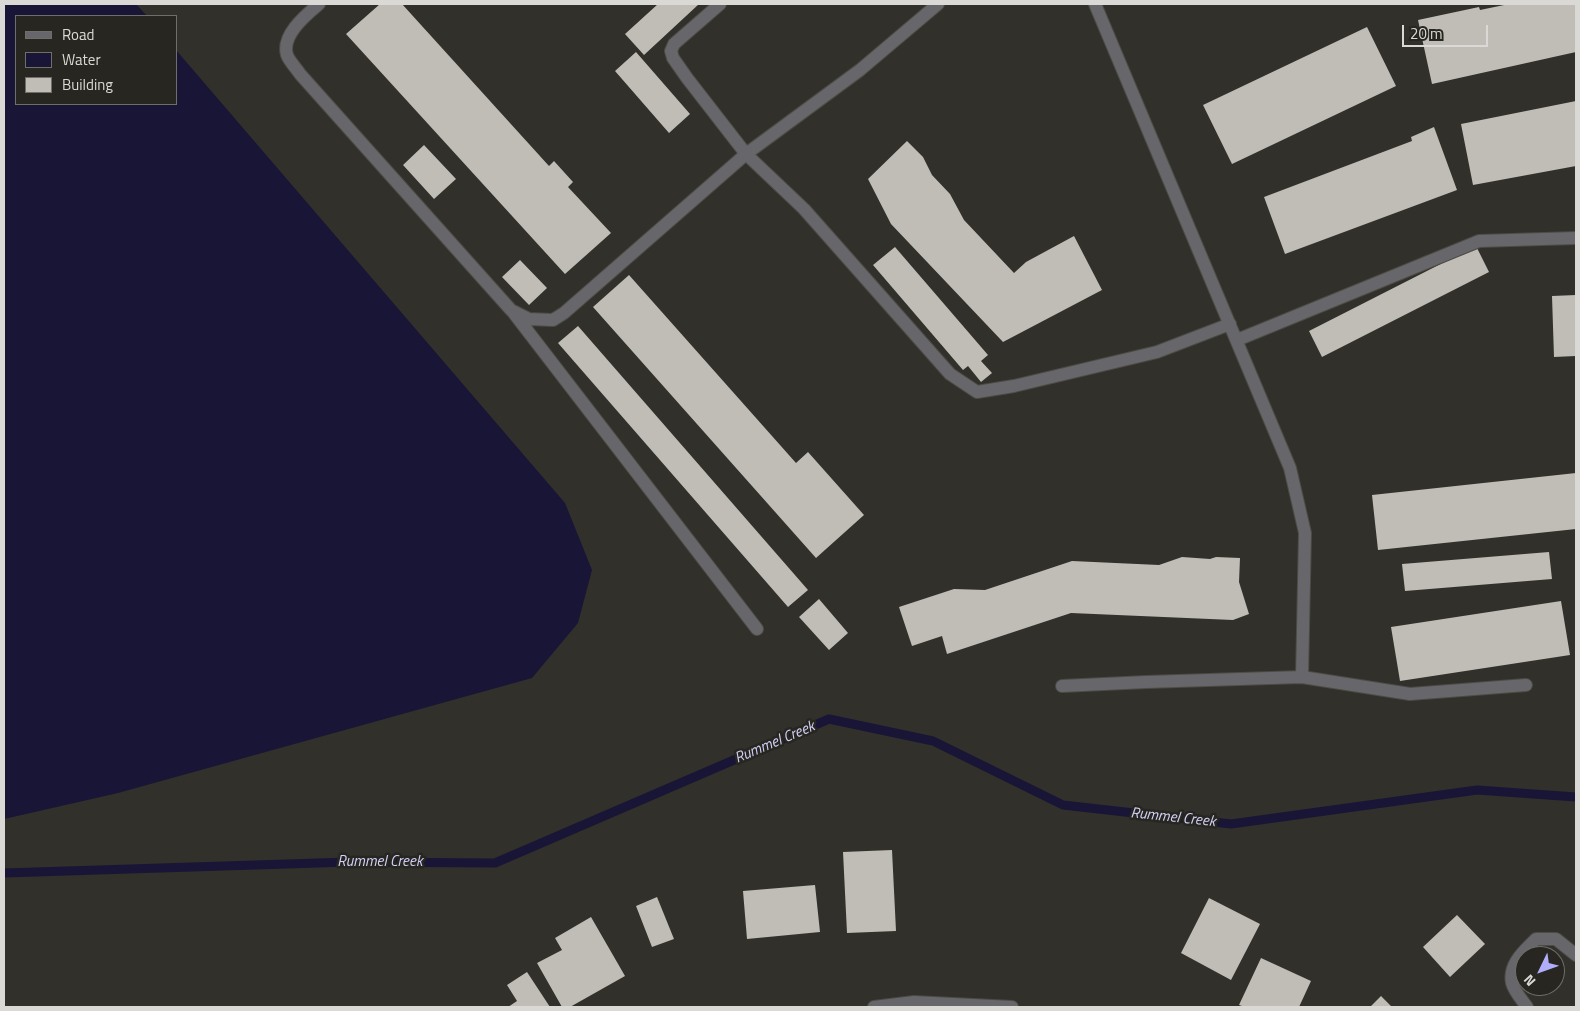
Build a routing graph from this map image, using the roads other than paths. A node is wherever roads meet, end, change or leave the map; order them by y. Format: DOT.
graph roads {
  1 [pos="319,4"];
  2 [pos="720,4"];
  3 [pos="938,4"];
  4 [pos="1095,4"];
  5 [pos="746,154"];
  6 [pos="1576,238"];
  7 [pos="511,310"];
  8 [pos="1230,324"];
  9 [pos="1236,340"];
  10 [pos="757,628"];
  11 [pos="1302,677"];
  12 [pos="1526,685"];
  13 [pos="1062,686"];
  14 [pos="1576,955"];
  15 [pos="874,1007"];
  16 [pos="1012,1007"];
  17 [pos="1527,1007"];
  1 -- 7 [label="street"];
  2 -- 5 [label="street"];
  3 -- 5 [label="street"];
  4 -- 8 [label="street"];
  5 -- 7 [label="street"];
  5 -- 8 [label="street"];
  6 -- 9 [label="street"];
  7 -- 10 [label="street"];
  8 -- 9 [label="street"];
  9 -- 11 [label="street"];
  11 -- 12 [label="street"];
  11 -- 13 [label="street"];
  14 -- 17 [label="street"];
  15 -- 16 [label="street"];
}
